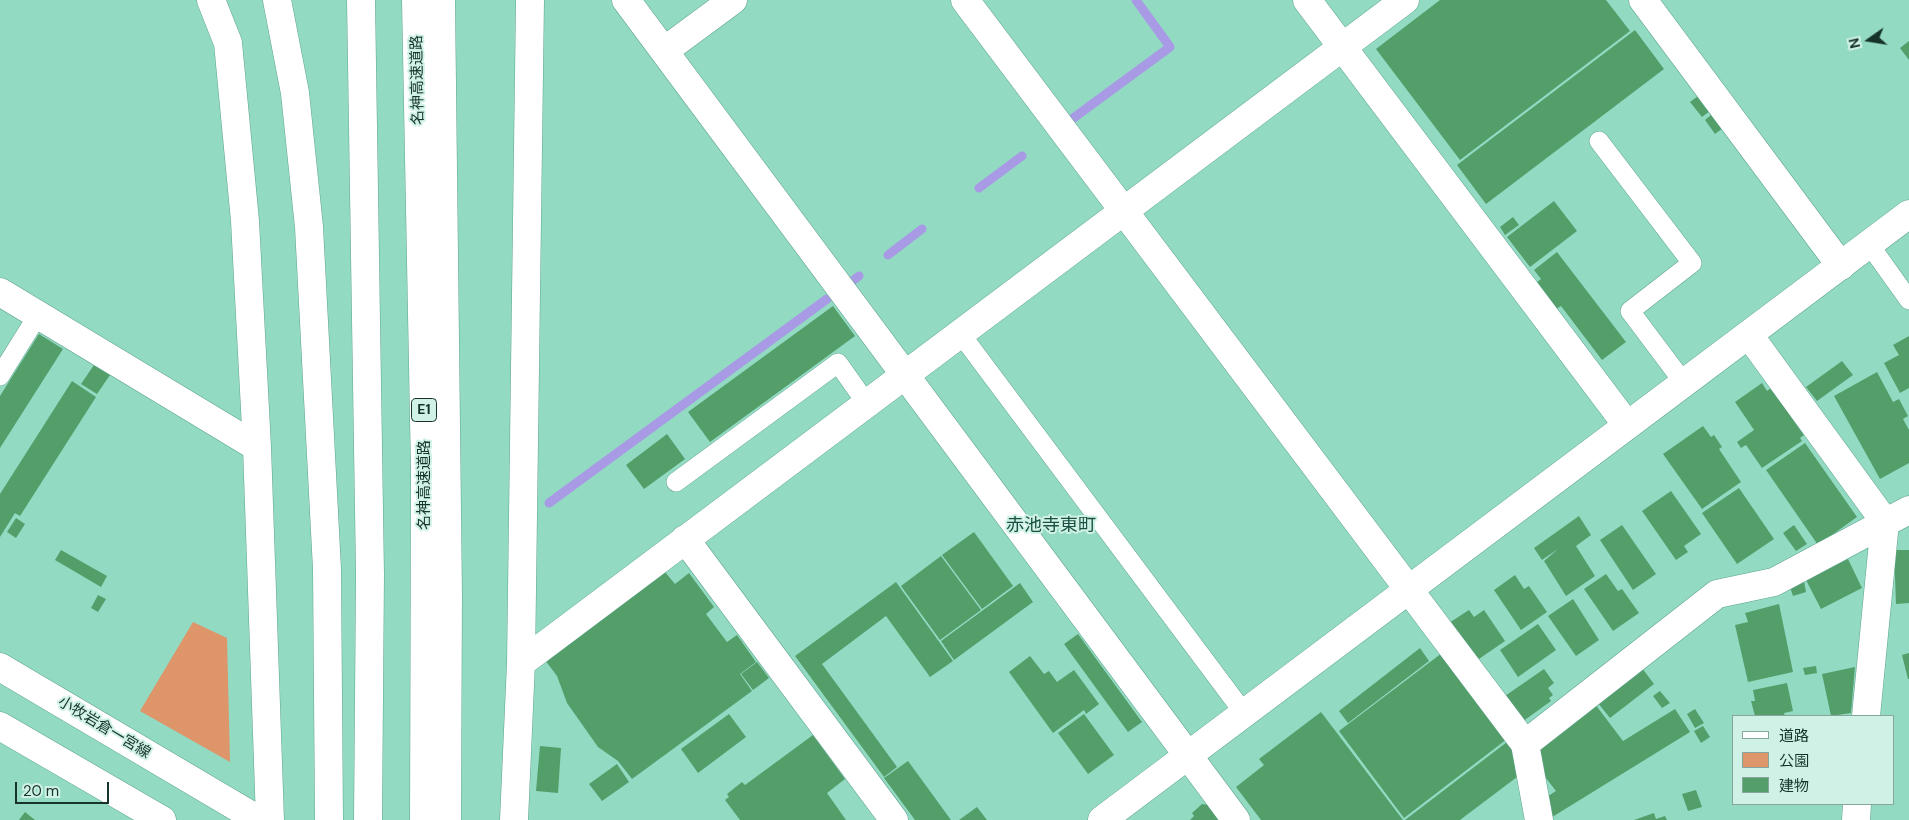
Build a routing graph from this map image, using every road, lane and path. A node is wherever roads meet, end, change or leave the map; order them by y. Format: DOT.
graph roads {
  1 [pos="211,0"];
  2 [pos="277,0"];
  3 [pos="361,0"];
  4 [pos="416,0"];
  5 [pos="442,0"];
  6 [pos="530,0"];
  7 [pos="626,0"];
  8 [pos="732,0"];
  9 [pos="965,0"];
  10 [pos="1307,0"];
  11 [pos="1405,0"];
  12 [pos="1643,0"];
  13 [pos="1342,47"];
  14 [pos="664,51"];
  15 [pos="1599,141"];
  16 [pos="1124,211"];
  17 [pos="1909,214"];
  18 [pos="1869,244"];
  19 [pos="1841,266"];
  20 [pos="0,292"];
  21 [pos="1909,300"];
  22 [pos="38,315"];
  23 [pos="960,333"];
  24 [pos="1749,334"];
  25 [pos="905,375"];
  26 [pos="0,376"];
  27 [pos="1684,383"];
  28 [pos="867,404"];
  29 [pos="1627,425"];
  30 [pos="257,447"];
  31 [pos="676,482"];
  32 [pos="1909,510"];
  33 [pos="1885,522"];
  34 [pos="685,539"];
  35 [pos="1409,589"];
  36 [pos="521,663"];
  37 [pos="0,667"];
  38 [pos="1244,713"];
  39 [pos="1866,715"];
  40 [pos="0,726"];
  41 [pos="1525,744"];
  42 [pos="1187,756"];
  43 [pos="1857,805"];
  44 [pos="162,820"];
  45 [pos="259,820"];
  46 [pos="270,820"];
  47 [pos="329,820"];
  48 [pos="368,820"];
  49 [pos="424,820"];
  50 [pos="447,820"];
  51 [pos="514,820"];
  52 [pos="894,820"];
  53 [pos="1102,820"];
  54 [pos="1236,820"];
  55 [pos="1539,820"];
  56 [pos="1856,820"];
  1 -- 30 [label="main road"];
  2 -- 47 [label="main road"];
  3 -- 48 [label="main road"];
  4 -- 49 [label="main road, 名神高速道路 / E1"];
  5 -- 50 [label="main road"];
  6 -- 36 [label="main road"];
  7 -- 14 [label="main road"];
  8 -- 14 [label="main road"];
  9 -- 16 [label="main road"];
  10 -- 13 [label="main road"];
  11 -- 13 [label="main road"];
  12 -- 19 [label="main road"];
  13 -- 16 [label="main road"];
  13 -- 29 [label="main road"];
  14 -- 25 [label="main road"];
  15 -- 27 [label="lane"];
  16 -- 23 [label="main road"];
  16 -- 35 [label="main road"];
  17 -- 18 [label="main road"];
  18 -- 19 [label="main road"];
  18 -- 21 [label="lane"];
  19 -- 24 [label="main road"];
  20 -- 22 [label="main road"];
  22 -- 26 [label="lane"];
  22 -- 30 [label="main road"];
  23 -- 25 [label="main road"];
  23 -- 38 [label="lane"];
  24 -- 27 [label="main road"];
  24 -- 33 [label="main road"];
  25 -- 28 [label="main road"];
  25 -- 42 [label="main road"];
  27 -- 29 [label="main road"];
  28 -- 31 [label="lane"];
  28 -- 34 [label="main road"];
  29 -- 35 [label="main road"];
  30 -- 46 [label="main road"];
  32 -- 33 [label="main road"];
  33 -- 39 [label="main road"];
  33 -- 41 [label="main road"];
  34 -- 36 [label="main road"];
  34 -- 52 [label="main road"];
  35 -- 38 [label="main road"];
  35 -- 41 [label="main road"];
  36 -- 51 [label="main road"];
  37 -- 45 [label="main road, 小牧岩倉一宮線"];
  38 -- 42 [label="main road"];
  40 -- 44 [label="main road"];
  41 -- 55 [label="main road"];
  42 -- 53 [label="main road"];
  42 -- 54 [label="main road"];
  43 -- 56 [label="main road"];
}
